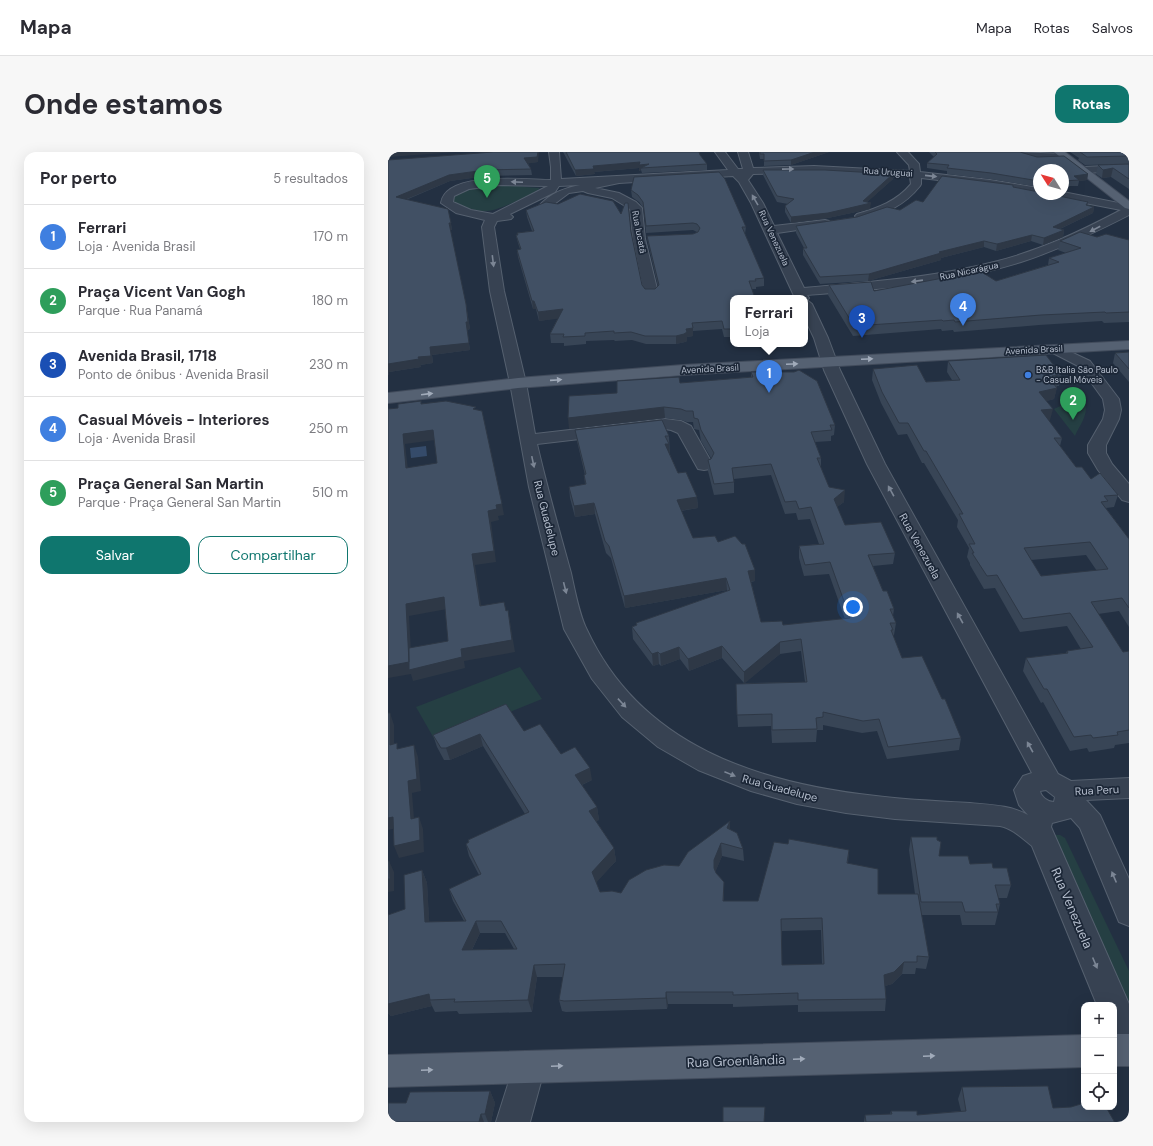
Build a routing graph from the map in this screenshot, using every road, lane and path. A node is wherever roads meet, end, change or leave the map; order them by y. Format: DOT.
graph roads {
  1 [pos="554,152"];
  2 [pos="720,152"];
  3 [pos="743,152"];
  4 [pos="902,152"];
  5 [pos="1020,152"];
  6 [pos="1062,154"];
  7 [pos="727,163"];
  8 [pos="1129,168"];
  9 [pos="1083,170"];
  10 [pos="698,174"];
  11 [pos="743,174"];
  12 [pos="915,174"];
  13 [pos="556,182"];
  14 [pos="609,185"];
  15 [pos="1033,190"];
  16 [pos="1069,197"];
  17 [pos="1129,208"];
  18 [pos="495,217"];
  19 [pos="850,219"];
  20 [pos="836,222"];
  21 [pos="770,230"];
  22 [pos="654,238"];
  23 [pos="639,239"];
  24 [pos="651,293"];
  25 [pos="801,295"];
  26 [pos="808,297"];
  27 [pos="808,311"];
  28 [pos="1129,331"];
  29 [pos="1046,336"];
  30 [pos="1129,345"];
  31 [pos="1099,346"];
  32 [pos="1056,349"];
  33 [pos="827,356"];
  34 [pos="1085,364"];
  35 [pos="516,377"];
  36 [pos="388,384"];
  37 [pos="388,398"];
  38 [pos="528,440"];
  39 [pos="704,465"];
  40 [pos="1129,496"];
  41 [pos="1129,788"];
  42 [pos="1061,790"];
  43 [pos="1038,808"];
  44 [pos="955,813"];
  45 [pos="1043,840"];
  46 [pos="1129,913"];
  47 [pos="1112,1002"];
  48 [pos="1117,1013"];
  49 [pos="1129,1033"];
  50 [pos="1117,1050"];
  51 [pos="1129,1050"];
  52 [pos="1081,1051"];
  53 [pos="529,1067"];
  54 [pos="388,1071"];
  55 [pos="513,1122"];
  1 -- 13 [label="street"];
  2 -- 7 [label="street, Rua Venezuela"];
  3 -- 11 [label="street, Rua Venezuela"];
  4 -- 12 [label="street"];
  5 -- 6 [label="street"];
  6 -- 9 [label="main road"];
  7 -- 10 [label="street"];
  7 -- 11 [label="street, Rua Venezuela"];
  8 -- 9 [label="street"];
  9 -- 17 [label="main road"];
  10 -- 11 [label="street"];
  10 -- 14 [label="street"];
  11 -- 12 [label="street, Rua Uruguai, one-way"];
  21 -- 11 [label="street, Rua Venezuela, one-way"];
  12 -- 15 [label="street, Rua Uruguai, one-way"];
  12 -- 19 [label="street"];
  13 -- 14 [label="street"];
  13 -- 18 [label="street"];
  13 -- 18 [label="street, one-way"];
  14 -- 18 [label="street, Rua Iucatã"];
  14 -- 23 [label="street, Rua Iucatã"];
  16 -- 17 [label="street"];
  17 -- 26 [label="street, Rua Nicarágua, one-way"];
  18 -- 35 [label="street, Rua Guadelupe, one-way"];
  20 -- 21 [label="street"];
  21 -- 25 [label="street, Rua Venezuela"];
  22 -- 23 [label="street"];
  23 -- 24 [label="street, Rua Iucatã"];
  27 -- 33 [label="street, Rua Venezuela"];
  28 -- 29 [label="main road, Avenida Brasil"];
  29 -- 32 [label="main road"];
  29 -- 33 [label="main road, Avenida Brasil"];
  30 -- 31 [label="main road, Avenida Brasil"];
  31 -- 32 [label="main road, Avenida Brasil"];
  31 -- 34 [label="street"];
  33 -- 32 [label="main road, Avenida Brasil, one-way"];
  32 -- 34 [label="street"];
  33 -- 35 [label="main road, Avenida Brasil"];
  42 -- 33 [label="street, Rua Venezuela, one-way"];
  34 -- 40 [label="street"];
  35 -- 36 [label="main road, Avenida Brasil"];
  37 -- 35 [label="main road, Avenida Brasil, one-way"];
  35 -- 38 [label="street, Rua Guadelupe"];
  38 -- 39 [label="street"];
  38 -- 44 [label="street, Rua Guadelupe, one-way"];
  41 -- 42 [label="street, Rua Peru"];
  42 -- 43 [label="street, Rua Guadelupe"];
  46 -- 42 [label="street, Rua Venezuela, one-way"];
  43 -- 44 [label="street, Rua Guadelupe"];
  43 -- 45 [label="street, Rua Venezuela"];
  44 -- 45 [label="street, Rua Guadelupe"];
  45 -- 47 [label="street, Rua Venezuela, one-way"];
  48 -- 49 [label="street"];
  50 -- 51 [label="main road"];
  53 -- 52 [label="main road, Rua Groenlândia, one-way"];
  54 -- 53 [label="main road, Rua Groenlândia, one-way"];
  53 -- 55 [label="street"];
}
